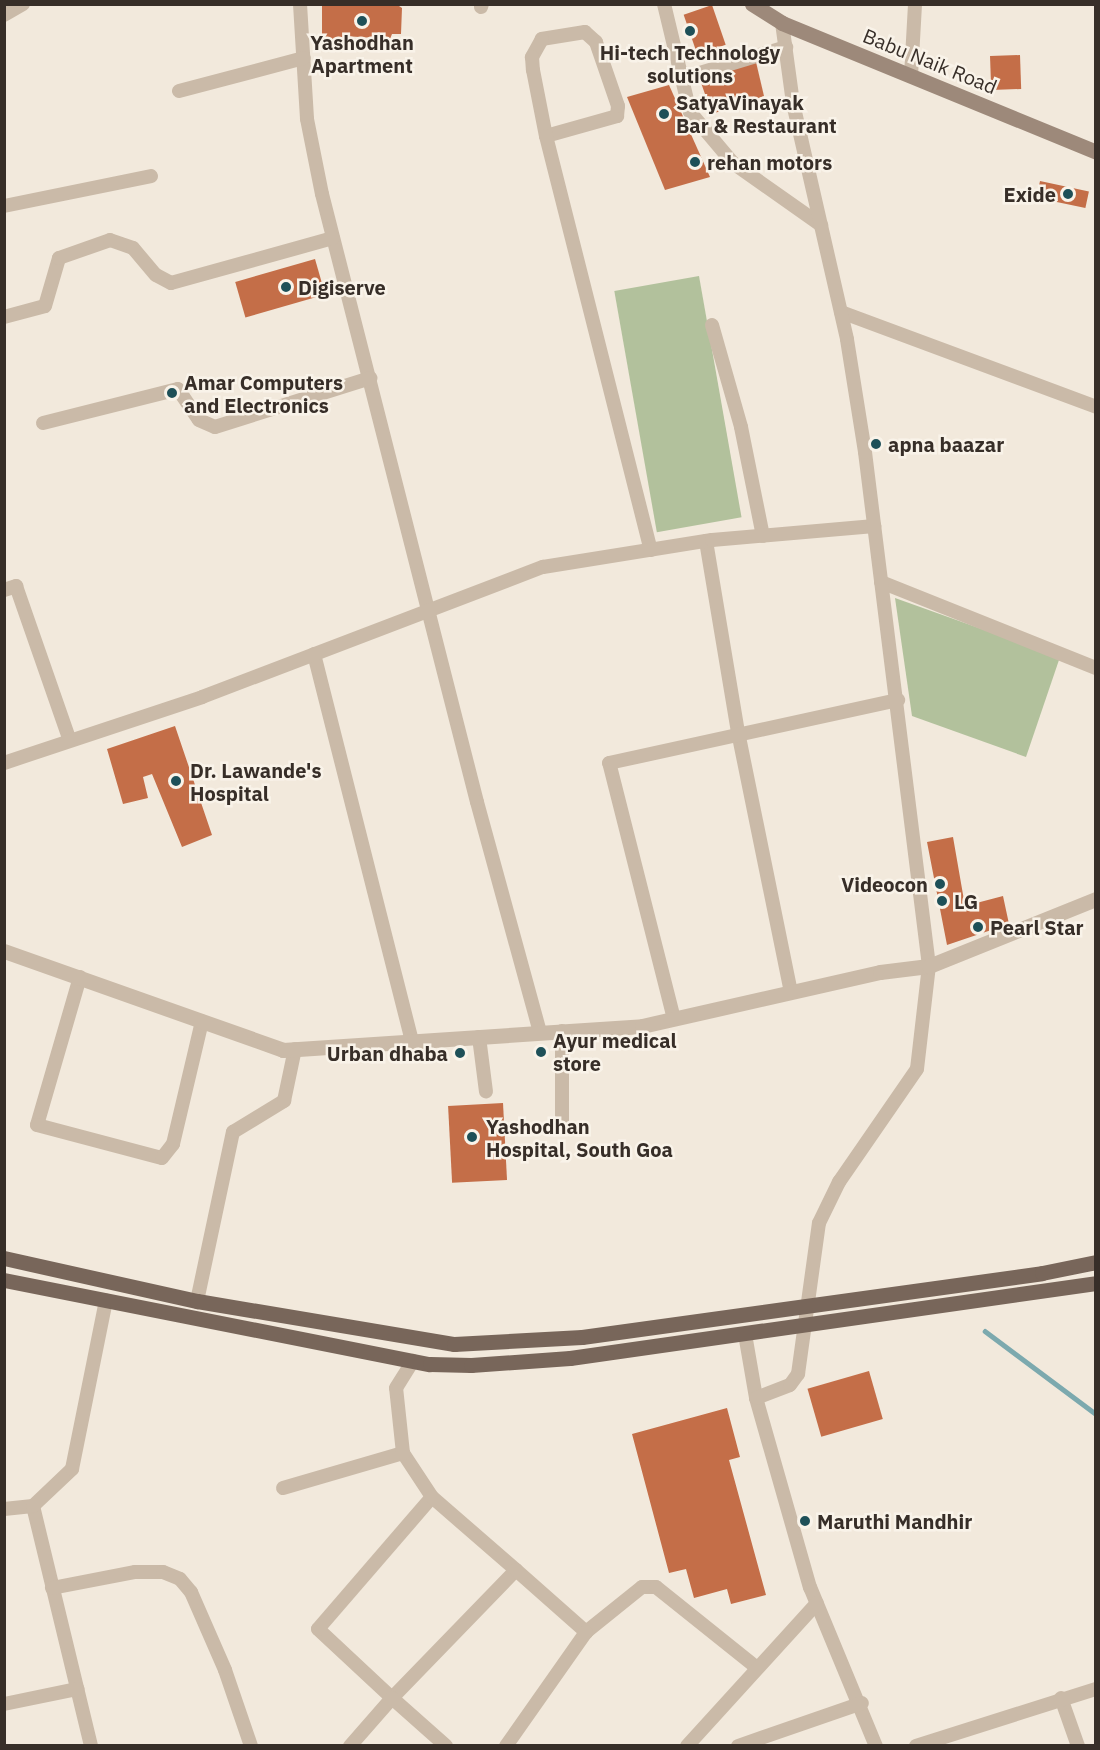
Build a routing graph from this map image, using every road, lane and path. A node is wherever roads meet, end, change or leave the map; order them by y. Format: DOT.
graph roads {
  1 [pos="23,4"];
  2 [pos="300,4"];
  3 [pos="664,4"];
  4 [pos="752,4"];
  5 [pos="915,4"];
  6 [pos="4,15"];
  7 [pos="782,23"];
  8 [pos="786,47"];
  9 [pos="304,58"];
  10 [pos="911,76"];
  11 [pos="680,79"];
  12 [pos="179,91"];
  13 [pos="546,136"];
  14 [pos="1095,152"];
  15 [pos="152,176"];
  16 [pos="4,206"];
  17 [pos="821,225"];
  18 [pos="333,238"];
  19 [pos="841,312"];
  20 [pos="4,317"];
  21 [pos="712,325"];
  22 [pos="370,378"];
  23 [pos="1095,407"];
  24 [pos="44,423"];
  25 [pos="874,526"];
  26 [pos="763,536"];
  27 [pos="706,541"];
  28 [pos="651,549"];
  29 [pos="881,582"];
  30 [pos="4,590"];
  31 [pos="427,610"];
  32 [pos="314,654"];
  33 [pos="1095,668"];
  34 [pos="898,700"];
  35 [pos="738,732"];
  36 [pos="69,738"];
  37 [pos="4,763"];
  38 [pos="1095,899"];
  39 [pos="4,951"];
  40 [pos="929,966"];
  41 [pos="80,977"];
  42 [pos="791,992"];
  43 [pos="674,1019"];
  44 [pos="202,1021"];
  45 [pos="561,1031"];
  46 [pos="540,1033"];
  47 [pos="479,1036"];
  48 [pos="412,1041"];
  49 [pos="295,1049"];
  50 [pos="486,1092"];
  51 [pos="562,1126"];
  52 [pos="4,1258"];
  53 [pos="1095,1262"];
  54 [pos="4,1280"];
  55 [pos="1095,1283"];
  56 [pos="106,1300"];
  57 [pos="197,1300"];
  58 [pos="809,1305"];
  59 [pos="806,1325"];
  60 [pos="745,1334"];
  61 [pos="413,1361"];
  62 [pos="756,1398"];
  63 [pos="403,1453"];
  64 [pos="283,1488"];
  65 [pos="432,1497"];
  66 [pos="33,1506"];
  67 [pos="4,1509"];
  68 [pos="516,1570"];
  69 [pos="52,1588"];
  70 [pos="817,1603"];
  71 [pos="586,1632"];
  72 [pos="758,1668"];
  73 [pos="77,1689"];
  74 [pos="1095,1689"];
  75 [pos="392,1698"];
  76 [pos="1061,1698"];
  77 [pos="862,1702"];
  78 [pos="4,1704"];
  79 [pos="91,1746"];
  80 [pos="251,1746"];
  81 [pos="350,1746"];
  82 [pos="446,1746"];
  83 [pos="506,1746"];
  84 [pos="687,1746"];
  85 [pos="738,1746"];
  86 [pos="876,1746"];
  87 [pos="916,1746"];
  88 [pos="1078,1746"];
  1 -- 6 [label="street"];
  2 -- 9 [label="street"];
  3 -- 11 [label="street"];
  4 -- 7 [label="main road, Babu Naik Road"];
  5 -- 10 [label="street"];
  7 -- 8 [label="street"];
  7 -- 10 [label="main road, Babu Naik Road"];
  8 -- 11 [label="street"];
  8 -- 17 [label="street"];
  9 -- 12 [label="street"];
  9 -- 18 [label="street"];
  10 -- 14 [label="main road, Babu Naik Road"];
  11 -- 17 [label="street"];
  13 -- 13 [label="street"];
  13 -- 28 [label="street"];
  15 -- 16 [label="street"];
  17 -- 19 [label="street"];
  18 -- 20 [label="street"];
  18 -- 22 [label="street"];
  19 -- 23 [label="street"];
  19 -- 25 [label="street"];
  21 -- 26 [label="street"];
  22 -- 24 [label="street"];
  22 -- 31 [label="street"];
  25 -- 26 [label="street"];
  25 -- 29 [label="street"];
  26 -- 27 [label="street"];
  27 -- 28 [label="street"];
  27 -- 35 [label="street"];
  28 -- 31 [label="street"];
  29 -- 33 [label="street"];
  29 -- 34 [label="street"];
  30 -- 36 [label="street"];
  31 -- 32 [label="street"];
  31 -- 46 [label="street"];
  32 -- 36 [label="street"];
  32 -- 48 [label="street"];
  34 -- 35 [label="street"];
  34 -- 40 [label="street"];
  35 -- 42 [label="street"];
  35 -- 43 [label="street"];
  36 -- 37 [label="street"];
  38 -- 40 [label="street"];
  39 -- 41 [label="street"];
  40 -- 42 [label="street"];
  40 -- 58 [label="street"];
  41 -- 44 [label="street"];
  41 -- 44 [label="street"];
  42 -- 43 [label="street"];
  43 -- 45 [label="street"];
  44 -- 49 [label="street"];
  45 -- 46 [label="street"];
  45 -- 51 [label="street"];
  46 -- 47 [label="street"];
  47 -- 48 [label="street"];
  47 -- 50 [label="street"];
  48 -- 49 [label="street"];
  49 -- 57 [label="street"];
  52 -- 57 [label="main road"];
  53 -- 58 [label="main road"];
  54 -- 56 [label="main road"];
  55 -- 59 [label="main road"];
  56 -- 61 [label="main road"];
  56 -- 66 [label="street"];
  57 -- 58 [label="main road"];
  58 -- 59 [label="street"];
  59 -- 60 [label="main road"];
  59 -- 62 [label="street"];
  60 -- 61 [label="main road"];
  60 -- 62 [label="street"];
  61 -- 63 [label="street"];
  62 -- 70 [label="street"];
  63 -- 64 [label="street"];
  63 -- 65 [label="street"];
  65 -- 68 [label="street"];
  65 -- 75 [label="street"];
  66 -- 67 [label="street"];
  66 -- 69 [label="street"];
  68 -- 71 [label="street"];
  68 -- 75 [label="street"];
  69 -- 73 [label="street"];
  69 -- 80 [label="street"];
  70 -- 72 [label="street"];
  70 -- 77 [label="street"];
  71 -- 72 [label="street"];
  71 -- 83 [label="street"];
  72 -- 84 [label="street"];
  73 -- 78 [label="street"];
  73 -- 79 [label="street"];
  74 -- 76 [label="street"];
  75 -- 81 [label="street"];
  75 -- 82 [label="street"];
  76 -- 87 [label="street"];
  76 -- 88 [label="street"];
  77 -- 85 [label="street"];
  77 -- 86 [label="street"];
}
